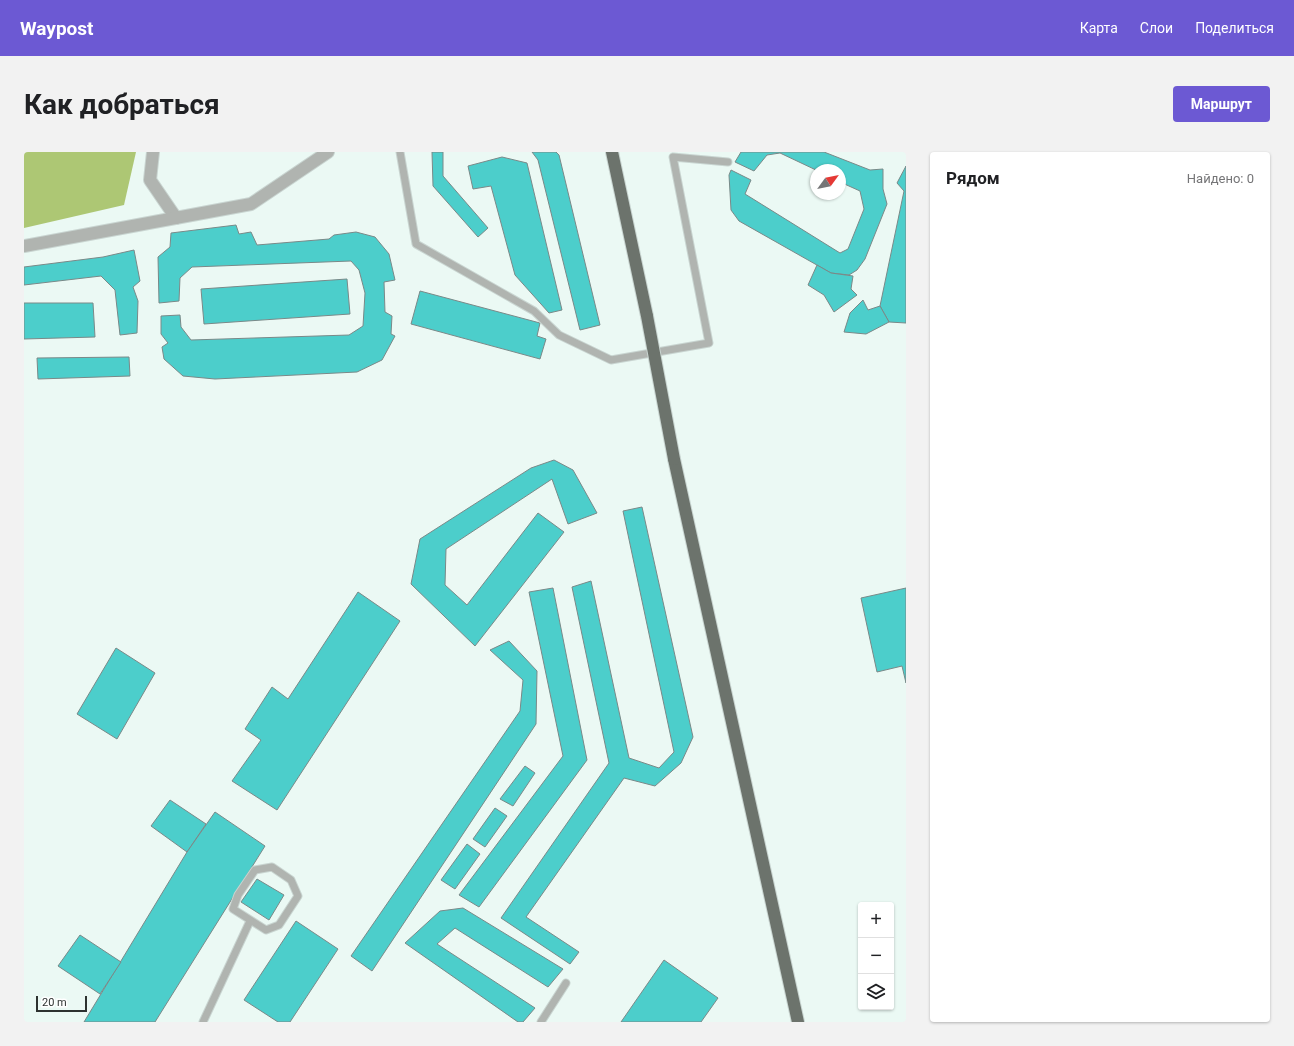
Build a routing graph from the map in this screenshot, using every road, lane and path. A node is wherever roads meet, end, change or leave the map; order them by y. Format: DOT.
graph roads {
  1 [pos="153,152"];
  2 [pos="328,152"];
  3 [pos="400,152"];
  4 [pos="612,152"];
  5 [pos="728,162"];
  6 [pos="176,218"];
  7 [pos="24,246"];
  8 [pos="250,921"];
  9 [pos="566,983"];
  10 [pos="203,1022"];
  11 [pos="541,1022"];
  12 [pos="798,1022"];
  1 -- 6 [label="street"];
  2 -- 6 [label="street"];
  3 -- 5 [label="lane"];
  4 -- 12 [label="highway, bridge"];
  6 -- 7 [label="street"];
  8 -- 8 [label="lane"];
  8 -- 10 [label="lane"];
  9 -- 11 [label="lane"];
}
